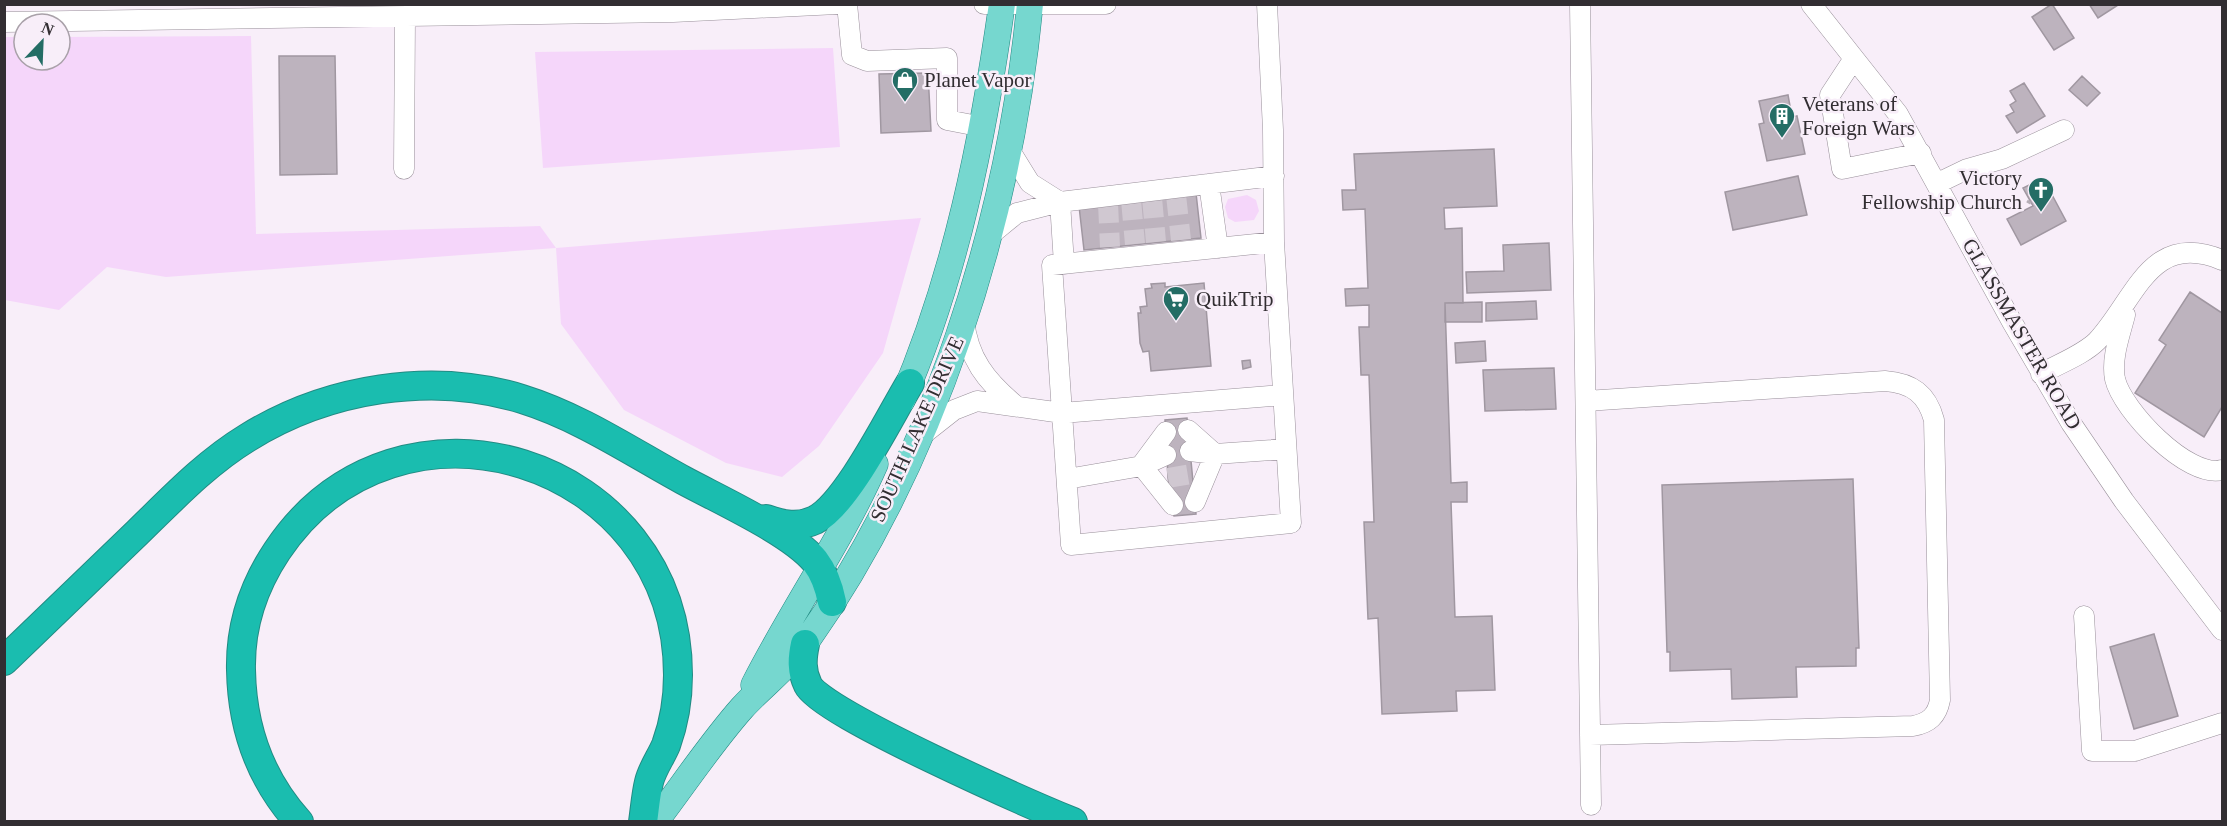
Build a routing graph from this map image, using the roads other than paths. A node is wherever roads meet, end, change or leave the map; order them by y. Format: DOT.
graph roads {
  1 [pos="837,4"];
  2 [pos="847,4"];
  3 [pos="1106,4"];
  4 [pos="1267,4"];
  5 [pos="1580,4"];
  6 [pos="1810,4"];
  7 [pos="1011,5"];
  8 [pos="674,8"];
  9 [pos="154,12"];
  10 [pos="405,16"];
  11 [pos="4,22"];
  12 [pos="1853,60"];
  13 [pos="983,127"];
  14 [pos="2064,130"];
  15 [pos="1010,148"];
  16 [pos="1921,153"];
  17 [pos="404,169"];
  18 [pos="1274,176"];
  19 [pos="1209,183"];
  20 [pos="1938,183"];
  21 [pos="1060,202"];
  22 [pos="988,236"];
  23 [pos="1274,242"];
  24 [pos="1218,248"];
  25 [pos="2223,260"];
  26 [pos="1064,264"];
  27 [pos="2120,311"];
  28 [pos="964,320"];
  29 [pos="2041,374"];
  30 [pos="909,384"];
  31 [pos="1283,394"];
  32 [pos="1586,401"];
  33 [pos="1017,406"];
  34 [pos="1062,413"];
  35 [pos="1188,430"];
  36 [pos="1166,432"];
  37 [pos="917,439"];
  38 [pos="1286,449"];
  39 [pos="1190,451"];
  40 [pos="1215,454"];
  41 [pos="1166,455"];
  42 [pos="1142,466"];
  43 [pos="2223,470"];
  44 [pos="1192,474"];
  45 [pos="1168,478"];
  46 [pos="1067,479"];
  47 [pos="1195,502"];
  48 [pos="1173,505"];
  49 [pos="746,514"];
  50 [pos="820,569"];
  51 [pos="832,602"];
  52 [pos="2084,616"];
  53 [pos="2223,630"];
  54 [pos="805,644"];
  55 [pos="4,661"];
  56 [pos="741,709"];
  57 [pos="2223,723"];
  58 [pos="1590,735"];
  59 [pos="1591,804"];
  60 [pos="299,822"];
  61 [pos="643,822"];
  62 [pos="655,822"];
  63 [pos="1073,822"];
  1 -- 8 [label="street"];
  2 -- 13 [label="street"];
  3 -- 7 [label="street"];
  4 -- 18 [label="street"];
  5 -- 32 [label="street"];
  6 -- 12 [label="street, GLASSMASTER ROAD"];
  7 -- 13 [label="main road, SOUTH LAKE DRIVE"];
  7 -- 15 [label="main road, SOUTH LAKE DRIVE"];
  8 -- 10 [label="street"];
  9 -- 10 [label="street"];
  9 -- 11 [label="street"];
  10 -- 17 [label="street"];
  12 -- 16 [label="street, GLASSMASTER ROAD"];
  12 -- 16 [label="street"];
  13 -- 30 [label="main road, SOUTH LAKE DRIVE"];
  14 -- 20 [label="street"];
  15 -- 21 [label="street"];
  15 -- 22 [label="main road, SOUTH LAKE DRIVE"];
  16 -- 20 [label="street, GLASSMASTER ROAD"];
  18 -- 19 [label="street"];
  18 -- 23 [label="street"];
  19 -- 21 [label="street"];
  19 -- 24 [label="street"];
  20 -- 29 [label="street, GLASSMASTER ROAD"];
  21 -- 22 [label="street"];
  21 -- 26 [label="street"];
  22 -- 28 [label="main road, SOUTH LAKE DRIVE"];
  23 -- 24 [label="street"];
  23 -- 31 [label="street"];
  24 -- 26 [label="street"];
  25 -- 27 [label="street"];
  26 -- 34 [label="street"];
  27 -- 29 [label="street"];
  27 -- 43 [label="street"];
  28 -- 33 [label="street"];
  28 -- 37 [label="main road, SOUTH LAKE DRIVE"];
  29 -- 53 [label="street, GLASSMASTER ROAD"];
  30 -- 49 [label="highway"];
  30 -- 50 [label="main road, SOUTH LAKE DRIVE"];
  31 -- 34 [label="street"];
  31 -- 38 [label="street"];
  32 -- 58 [label="street"];
  32 -- 58 [label="street"];
  33 -- 34 [label="street"];
  33 -- 37 [label="street"];
  34 -- 46 [label="street"];
  35 -- 40 [label="street"];
  36 -- 42 [label="street"];
  37 -- 51 [label="main road, SOUTH LAKE DRIVE"];
  38 -- 40 [label="street"];
  38 -- 46 [label="street"];
  39 -- 40 [label="street"];
  40 -- 44 [label="street"];
  40 -- 47 [label="street"];
  41 -- 42 [label="street"];
  42 -- 45 [label="street"];
  42 -- 46 [label="street"];
  42 -- 48 [label="street"];
  49 -- 50 [label="highway"];
  49 -- 55 [label="highway"];
  50 -- 51 [label="highway"];
  50 -- 56 [label="main road, SOUTH LAKE DRIVE"];
  51 -- 54 [label="main road, SOUTH LAKE DRIVE"];
  52 -- 57 [label="street"];
  54 -- 56 [label="main road, SOUTH LAKE DRIVE"];
  54 -- 63 [label="highway"];
  56 -- 62 [label="main road, SOUTH LAKE DRIVE"];
  58 -- 59 [label="street"];
  60 -- 61 [label="highway"];
}
